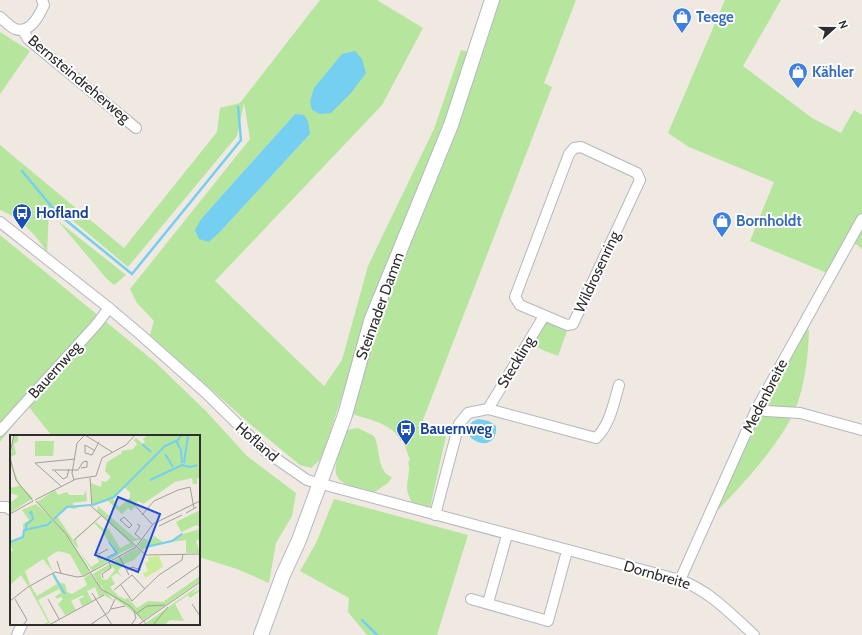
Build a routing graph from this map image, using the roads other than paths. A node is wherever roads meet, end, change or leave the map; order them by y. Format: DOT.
graph roads {
  1 [pos="42,0"];
  2 [pos="492,0"];
  3 [pos="0,17"];
  4 [pos="23,30"];
  5 [pos="136,128"];
  6 [pos="862,219"];
  7 [pos="0,222"];
  8 [pos="109,308"];
  9 [pos="544,316"];
  10 [pos="619,385"];
  11 [pos="488,408"];
  12 [pos="757,408"];
  13 [pos="862,430"];
  14 [pos="0,431"];
  15 [pos="318,484"];
  16 [pos="0,507"];
  17 [pos="10,509"];
  18 [pos="435,515"];
  19 [pos="507,535"];
  20 [pos="567,551"];
  21 [pos="680,580"];
  22 [pos="471,599"];
  23 [pos="488,603"];
  24 [pos="22,625"];
  25 [pos="17,635"];
  26 [pos="261,635"];
  27 [pos="754,635"];
  1 -- 4 [label="street, Bernsteindreherweg"];
  2 -- 15 [label="main road, Steinrader Damm"];
  3 -- 4 [label="street, Bernsteindreherweg"];
  4 -- 5 [label="street, Bernsteindreherweg"];
  6 -- 12 [label="street, Medenbreite"];
  7 -- 8 [label="street, Hofland"];
  8 -- 14 [label="street, Bauernweg"];
  8 -- 15 [label="street, Hofland"];
  9 -- 9 [label="street, Wildrosenring"];
  9 -- 11 [label="street, Steckling"];
  10 -- 11 [label="street"];
  11 -- 18 [label="street"];
  12 -- 13 [label="street"];
  12 -- 21 [label="street, Medenbreite"];
  15 -- 18 [label="street, Dornbreite"];
  15 -- 26 [label="main road, Steinrader Damm"];
  16 -- 17 [label="street"];
  18 -- 19 [label="street, Dornbreite"];
  19 -- 20 [label="street, Dornbreite"];
  19 -- 23 [label="street"];
  20 -- 21 [label="street, Dornbreite"];
  20 -- 23 [label="street"];
  21 -- 27 [label="street, Dornbreite"];
  22 -- 23 [label="street"];
  24 -- 25 [label="street"];
}
